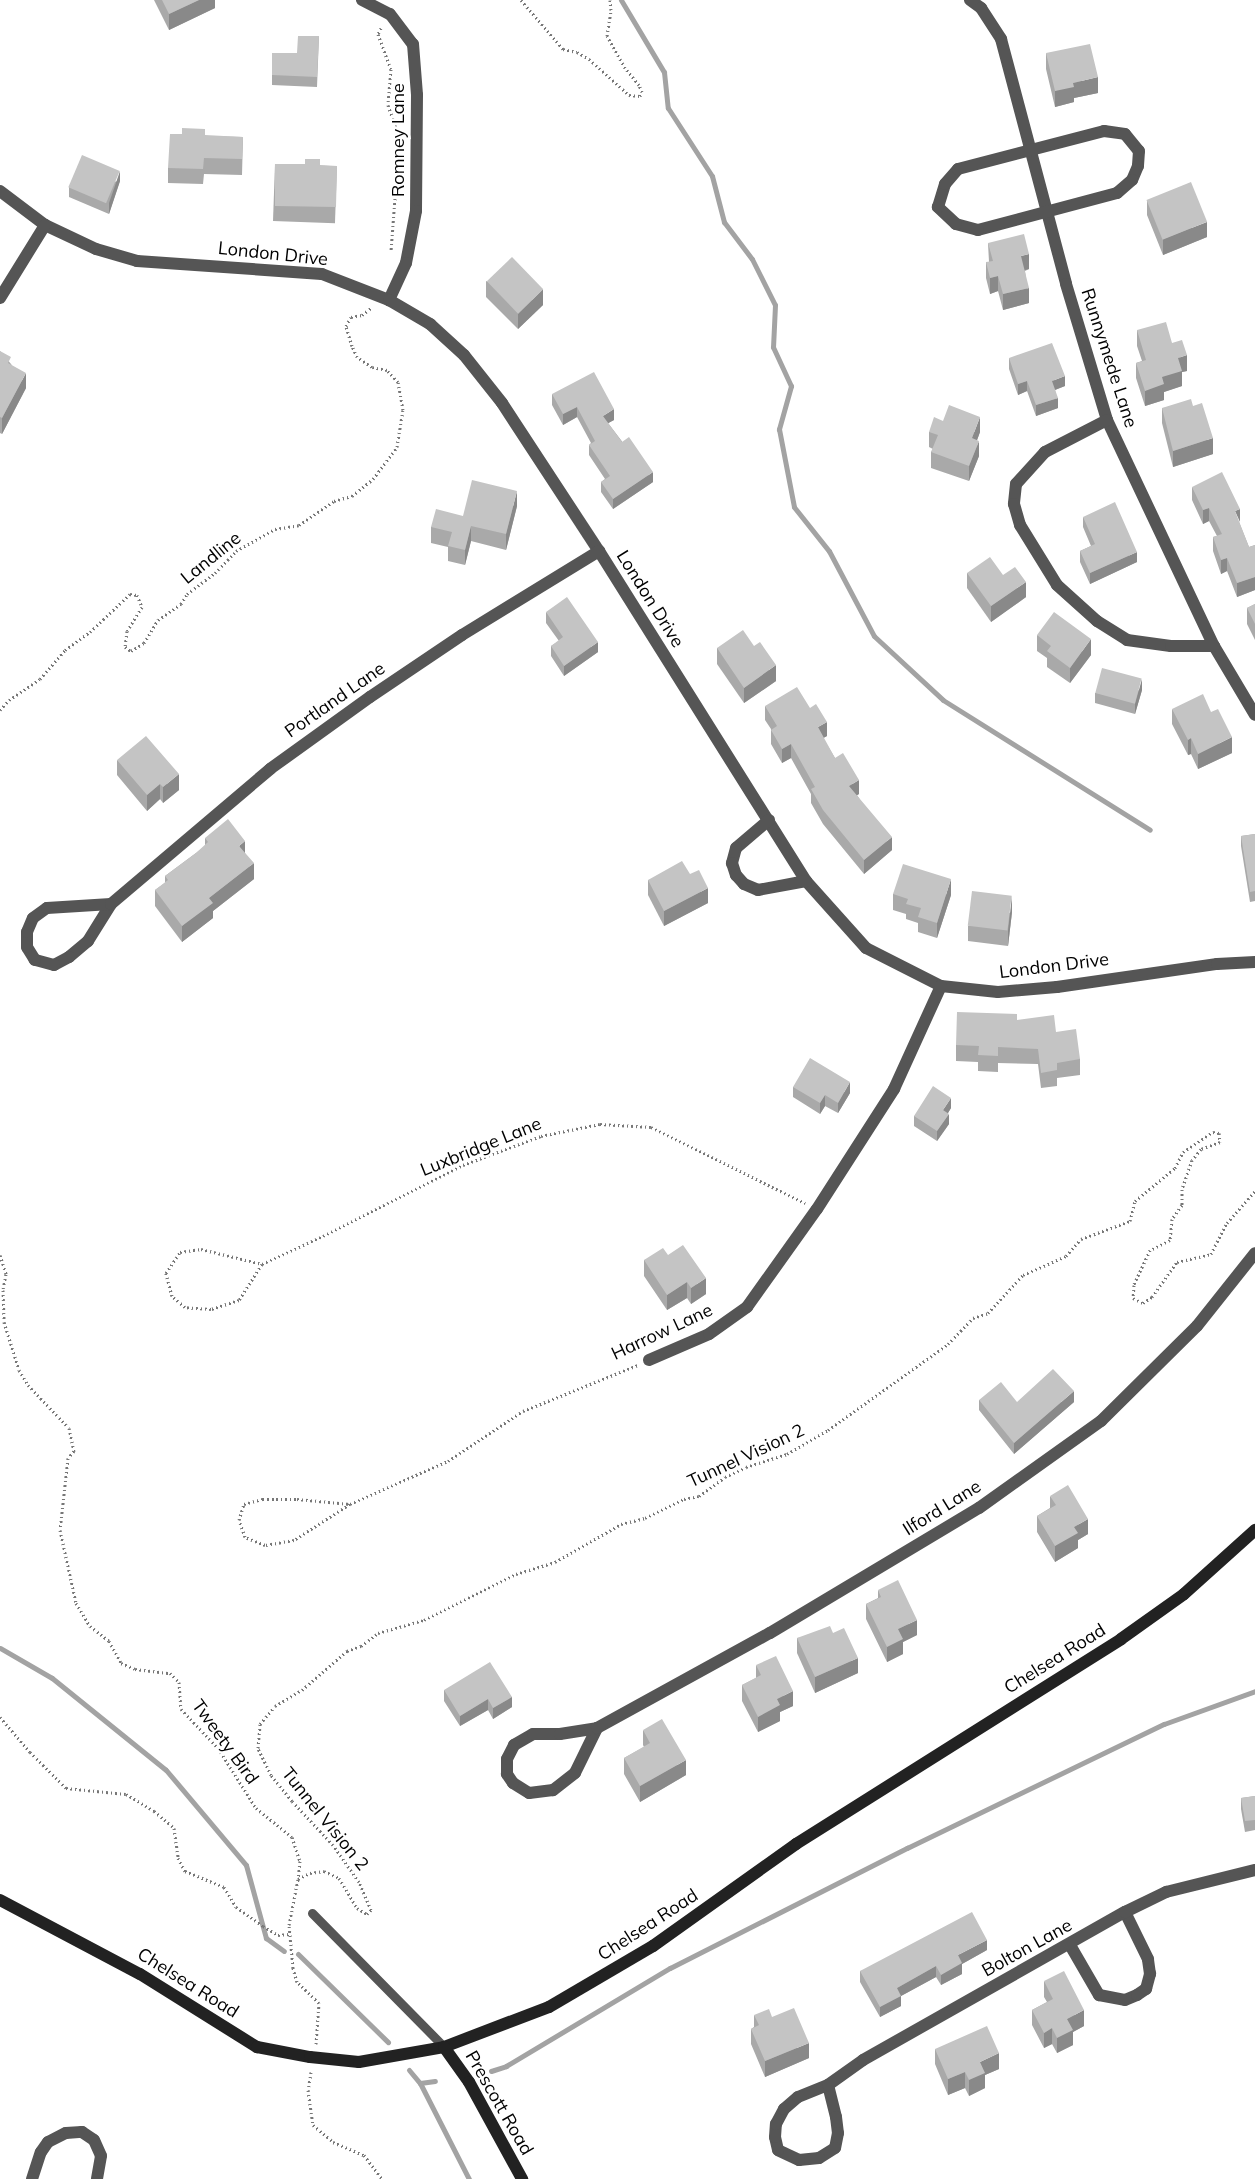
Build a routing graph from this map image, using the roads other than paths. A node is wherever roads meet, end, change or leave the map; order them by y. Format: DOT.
graph roads {
  1 [pos="363,0"];
  2 [pos="970,0"];
  3 [pos="1032,150"];
  4 [pos="0,191"];
  5 [pos="1048,213"];
  6 [pos="45,225"];
  7 [pos="0,298"];
  8 [pos="389,300"];
  9 [pos="1107,420"];
  10 [pos="599,551"];
  11 [pos="1214,646"];
  12 [pos="1255,715"];
  13 [pos="769,820"];
  14 [pos="806,881"];
  15 [pos="111,904"];
  16 [pos="1255,962"];
  17 [pos="941,986"];
  18 [pos="1255,1253"];
  19 [pos="649,1360"];
  20 [pos="1255,1530"];
  21 [pos="597,1728"];
  22 [pos="1255,1869"];
  23 [pos="0,1900"];
  24 [pos="1125,1912"];
  25 [pos="312,1913"];
  26 [pos="1070,1945"];
  27 [pos="444,2047"];
  28 [pos="828,2085"];
  29 [pos="32,2179"];
  30 [pos="97,2179"];
  31 [pos="522,2179"];
  1 -- 8 [label="street, Romney Lane"];
  2 -- 3 [label="street, Runnymede Lane"];
  3 -- 5 [label="street, Runnymede Lane"];
  3 -- 5 [label="street"];
  3 -- 5 [label="street"];
  4 -- 6 [label="street, London Drive"];
  5 -- 9 [label="street, Runnymede Lane"];
  6 -- 7 [label="street"];
  6 -- 8 [label="street, London Drive"];
  8 -- 10 [label="street, London Drive"];
  9 -- 11 [label="street, Runnymede Lane"];
  9 -- 11 [label="street"];
  10 -- 13 [label="street, London Drive"];
  10 -- 15 [label="street, Portland Lane"];
  11 -- 12 [label="street, Runnymede Lane"];
  13 -- 14 [label="street, London Drive"];
  13 -- 14 [label="street"];
  14 -- 17 [label="street, London Drive"];
  15 -- 15 [label="street, Portland Lane"];
  16 -- 17 [label="street, London Drive"];
  17 -- 19 [label="street, Harrow Lane"];
  18 -- 21 [label="street, Ilford Lane"];
  20 -- 27 [label="street, Chelsea Road"];
  21 -- 21 [label="street, Ilford Lane"];
  22 -- 24 [label="street, Bolton Lane"];
  23 -- 27 [label="street, Chelsea Road"];
  24 -- 26 [label="street, Bolton Lane"];
  24 -- 26 [label="street"];
  25 -- 27 [label="lane"];
  26 -- 28 [label="street, Bolton Lane"];
  27 -- 31 [label="street, Prescott Road"];
  28 -- 28 [label="street, Bolton Lane"];
  29 -- 30 [label="street"];
}
